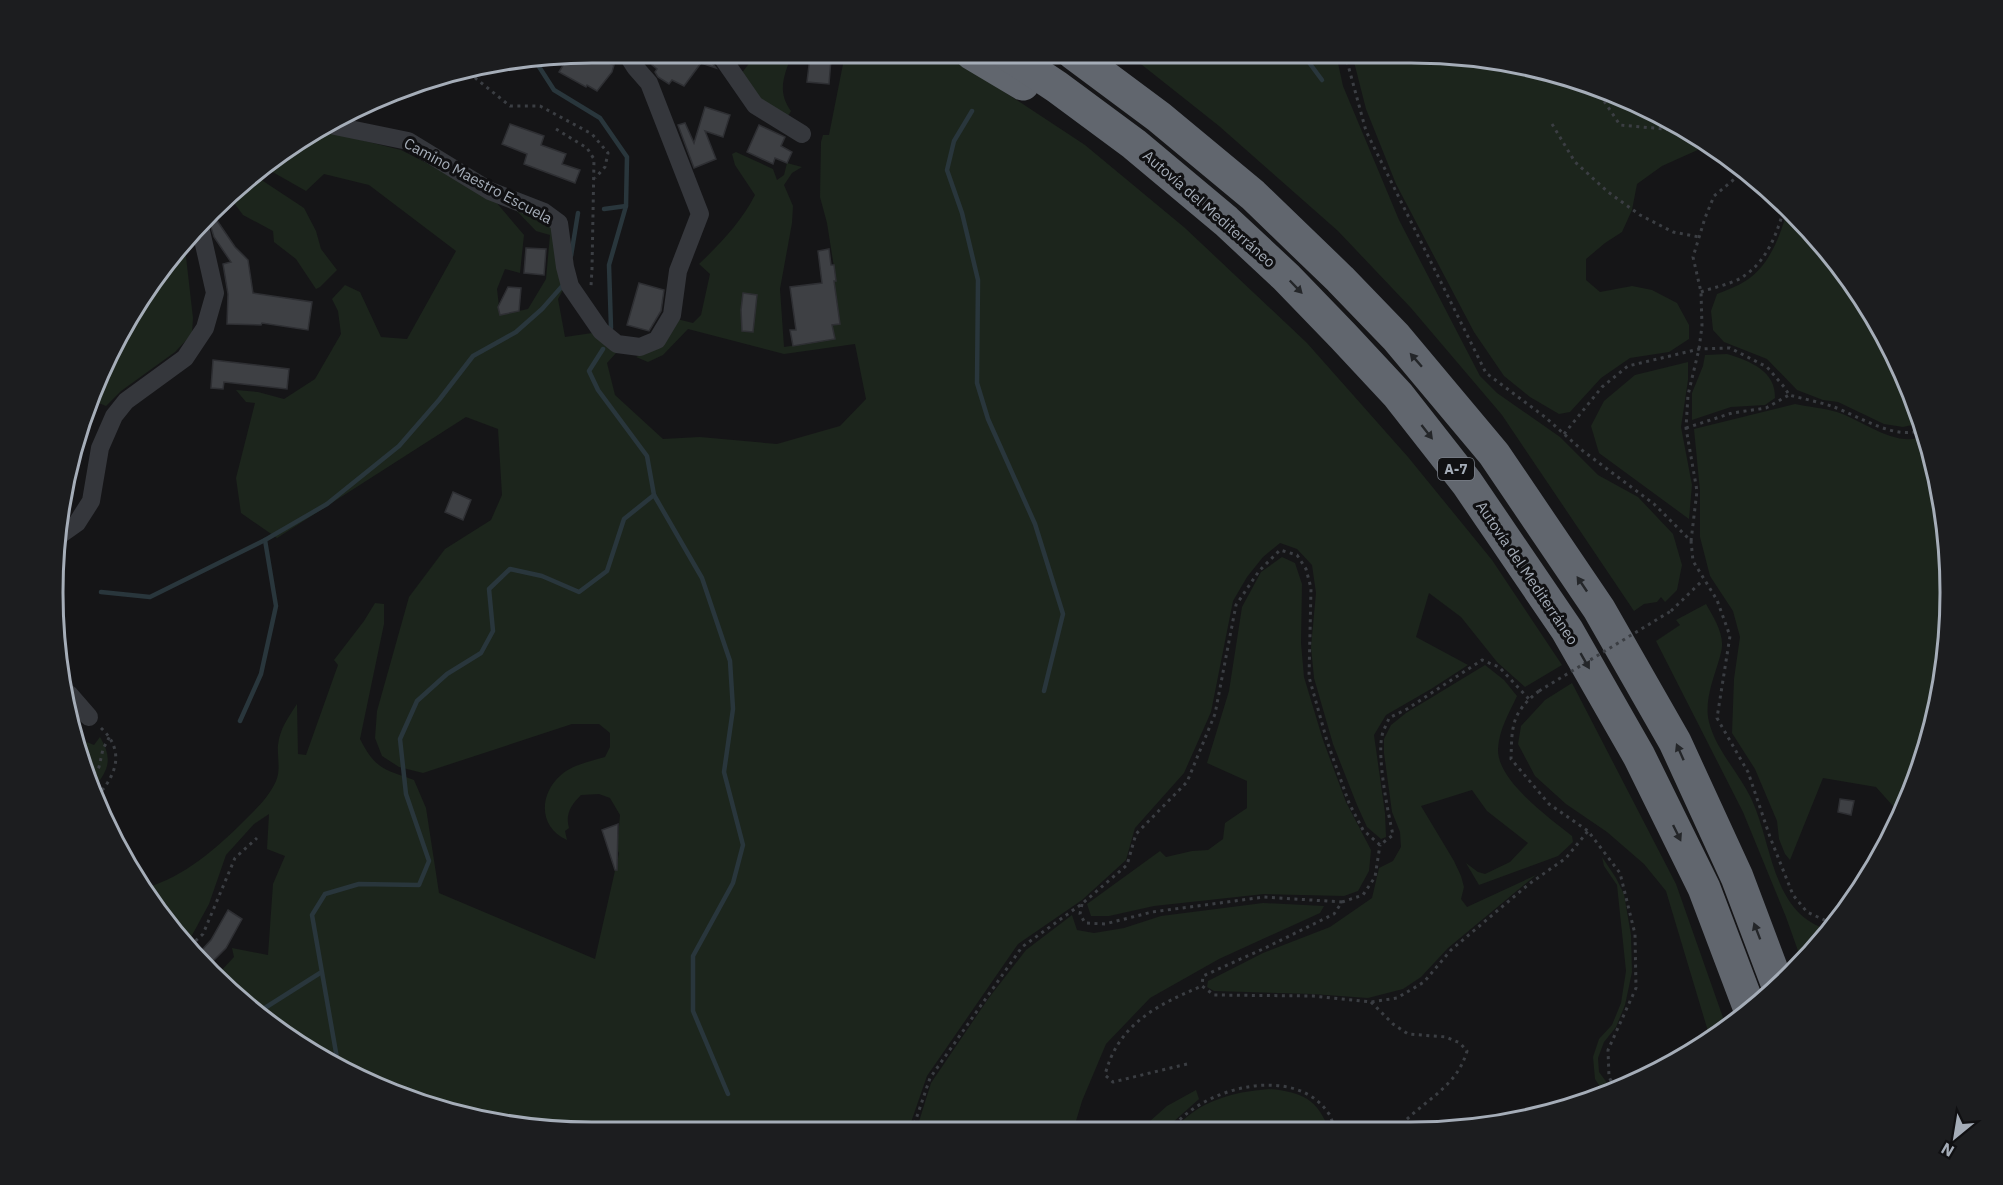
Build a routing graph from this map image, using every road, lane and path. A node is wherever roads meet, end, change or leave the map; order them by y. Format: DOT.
graph roads {
  1 [pos="633,63"];
  2 [pos="726,63"];
  3 [pos="988,63"];
  4 [pos="1021,63"];
  5 [pos="1086,63"];
  6 [pos="1114,63"];
  7 [pos="1347,63"];
  8 [pos="474,77"];
  9 [pos="1605,100"];
  10 [pos="1552,124"];
  11 [pos="341,127"];
  12 [pos="556,129"];
  13 [pos="1666,129"];
  14 [pos="802,134"];
  15 [pos="1134,144"];
  16 [pos="1203,153"];
  17 [pos="1738,175"];
  18 [pos="594,180"];
  19 [pos="1782,215"];
  20 [pos="202,235"];
  21 [pos="1699,237"];
  22 [pos="1701,292"];
  23 [pos="588,311"];
  24 [pos="1699,349"];
  25 [pos="1789,395"];
  26 [pos="1686,428"];
  27 [pos="1915,433"];
  28 [pos="1564,434"];
  29 [pos="67,530"];
  30 [pos="1691,541"];
  31 [pos="1703,580"];
  32 [pos="1529,699"];
  33 [pos="74,700"];
  34 [pos="89,717"];
  35 [pos="110,736"];
  36 [pos="95,773"];
  37 [pos="102,791"];
  38 [pos="1588,831"];
  39 [pos="257,838"];
  40 [pos="1380,845"];
  41 [pos="1342,902"];
  42 [pos="1083,903"];
  43 [pos="1826,921"];
  44 [pos="194,942"];
  45 [pos="1775,977"];
  46 [pos="1202,986"];
  47 [pos="1371,1002"];
  48 [pos="1747,1002"];
  49 [pos="1187,1064"];
  50 [pos="1612,1082"];
  51 [pos="915,1122"];
  52 [pos="1179,1122"];
  53 [pos="1332,1122"];
  54 [pos="1406,1122"];
  1 -- 23 [label="street, Camino Maestro Escuela"];
  2 -- 14 [label="street"];
  3 -- 15 [label="highway"];
  4 -- 15 [label="highway, Autovía del Mediterráneo / A-7"];
  5 -- 16 [label="highway, A-7"];
  6 -- 16 [label="highway"];
  7 -- 28 [label="path"];
  8 -- 18 [label="path"];
  9 -- 13 [label="path"];
  10 -- 21 [label="path"];
  11 -- 23 [label="street, Camino Maestro Escuela"];
  12 -- 18 [label="path"];
  15 -- 48 [label="highway, Autovía del Mediterráneo / A-7, one-way"];
  45 -- 16 [label="highway, A-7, one-way"];
  17 -- 21 [label="path"];
  18 -- 23 [label="path"];
  19 -- 22 [label="path"];
  20 -- 29 [label="street"];
  21 -- 22 [label="path"];
  22 -- 24 [label="path"];
  24 -- 25 [label="path"];
  24 -- 26 [label="path"];
  24 -- 28 [label="path"];
  25 -- 26 [label="path"];
  25 -- 27 [label="path"];
  26 -- 30 [label="path"];
  28 -- 30 [label="path"];
  30 -- 31 [label="path"];
  31 -- 32 [label="path, bridge"];
  31 -- 43 [label="path"];
  32 -- 38 [label="path"];
  32 -- 40 [label="path"];
  33 -- 34 [label="street"];
  34 -- 35 [label="path"];
  35 -- 36 [label="path"];
  35 -- 37 [label="path"];
  38 -- 47 [label="path"];
  38 -- 50 [label="path"];
  39 -- 44 [label="path"];
  40 -- 41 [label="path"];
  40 -- 42 [label="path"];
  41 -- 42 [label="path"];
  41 -- 46 [label="path"];
  42 -- 51 [label="path"];
  46 -- 47 [label="path"];
  46 -- 49 [label="path"];
  47 -- 54 [label="path"];
  52 -- 53 [label="path"];
}
